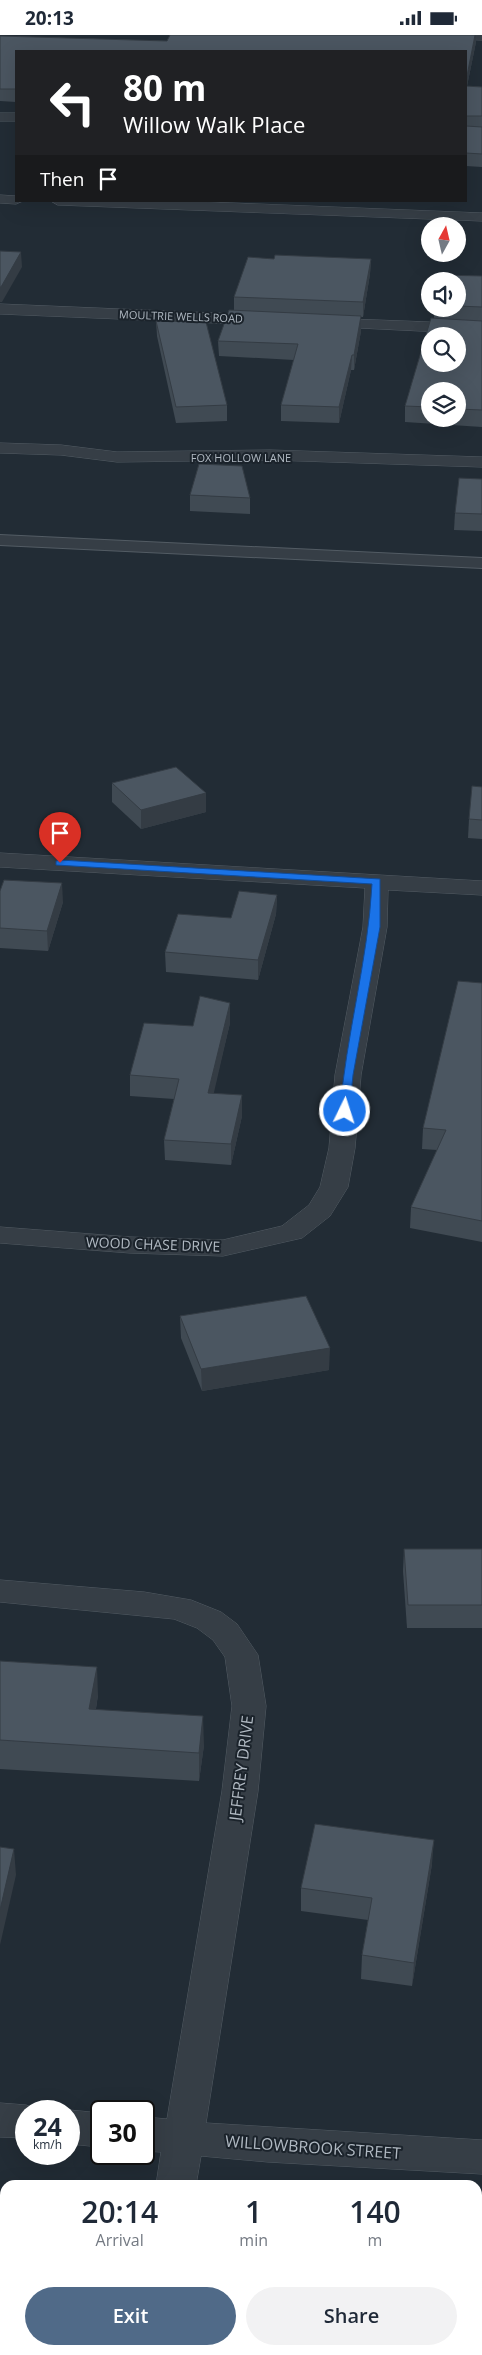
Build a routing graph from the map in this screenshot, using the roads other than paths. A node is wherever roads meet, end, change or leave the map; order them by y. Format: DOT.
graph roads {
  1 [pos="454,35"];
  2 [pos="482,36"];
  3 [pos="0,117"];
  4 [pos="15,117"];
  5 [pos="0,199"];
  6 [pos="15,200"];
  7 [pos="84,202"];
  8 [pos="482,217"];
  9 [pos="0,309"];
  10 [pos="275,321"];
  11 [pos="305,322"];
  12 [pos="482,329"];
  13 [pos="0,448"];
  14 [pos="482,461"];
  15 [pos="0,540"];
  16 [pos="482,563"];
  17 [pos="0,859"];
  18 [pos="377,881"];
  19 [pos="482,888"];
  20 [pos="0,1235"];
  21 [pos="0,1591"];
  22 [pos="0,2120"];
  23 [pos="15,2122"];
  24 [pos="155,2135"];
  25 [pos="183,2138"];
  26 [pos="482,2157"];
  27 [pos="177,2180"];
  1 -- 2 [label="street"];
  3 -- 4 [label="street"];
  5 -- 6 [label="street"];
  7 -- 8 [label="street"];
  9 -- 10 [label="street, MOULTRIE WELLS ROAD"];
  11 -- 12 [label="street"];
  13 -- 14 [label="street, FOX HOLLOW LANE"];
  15 -- 16 [label="lane"];
  17 -- 18 [label="street"];
  18 -- 19 [label="street"];
  18 -- 20 [label="street, WOOD CHASE DRIVE"];
  21 -- 25 [label="street, JEFFREY DRIVE"];
  22 -- 23 [label="street"];
  24 -- 25 [label="street, WILLOWBROOK STREET"];
  25 -- 26 [label="street, WILLOWBROOK STREET"];
  25 -- 27 [label="street, JEFFREY DRIVE"];
}
